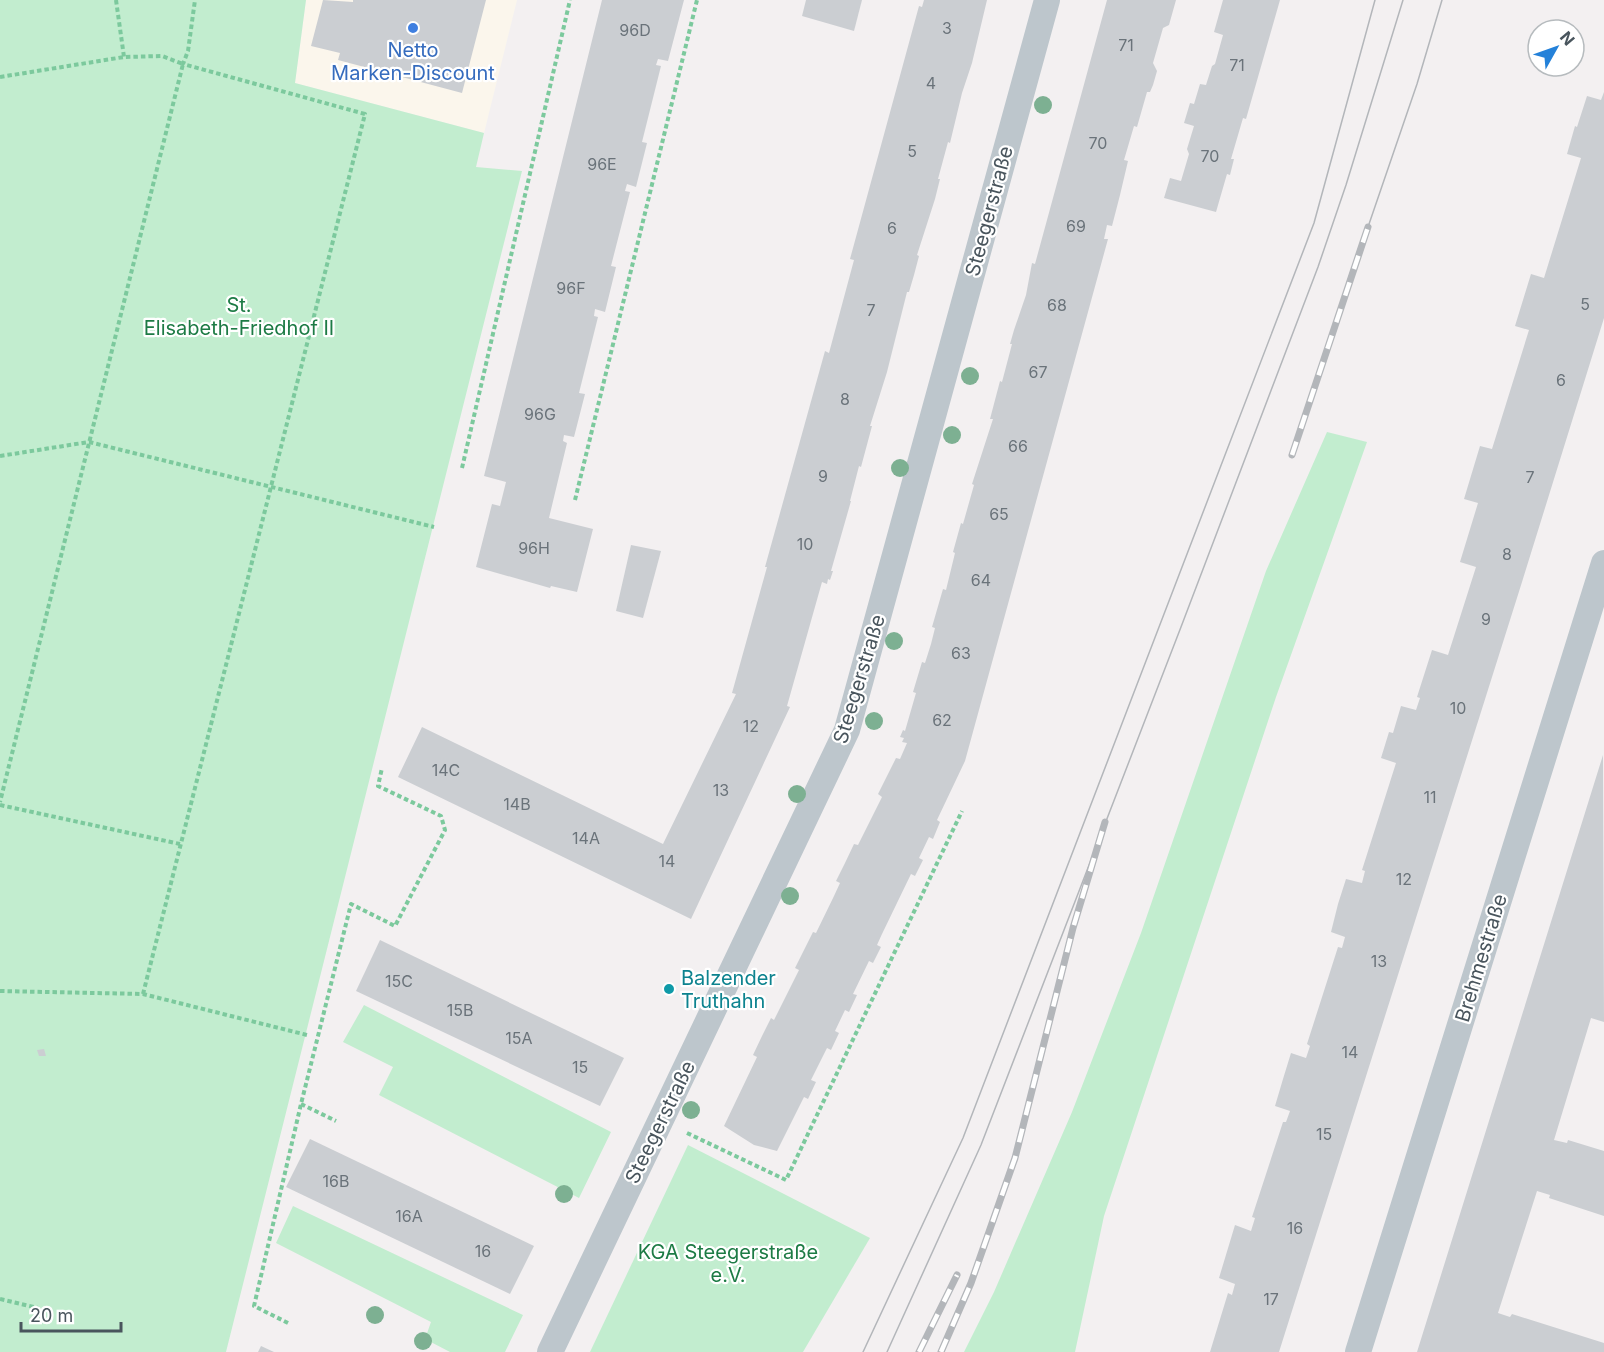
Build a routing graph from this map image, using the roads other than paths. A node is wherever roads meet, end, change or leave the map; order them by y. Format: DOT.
graph roads {
  1 [pos="1047,0"];
  2 [pos="1604,563"];
  3 [pos="550,1352"];
  4 [pos="1358,1352"];
  1 -- 3 [label="street, Steegerstraße"];
  2 -- 4 [label="street, Brehmestraße"];
}
